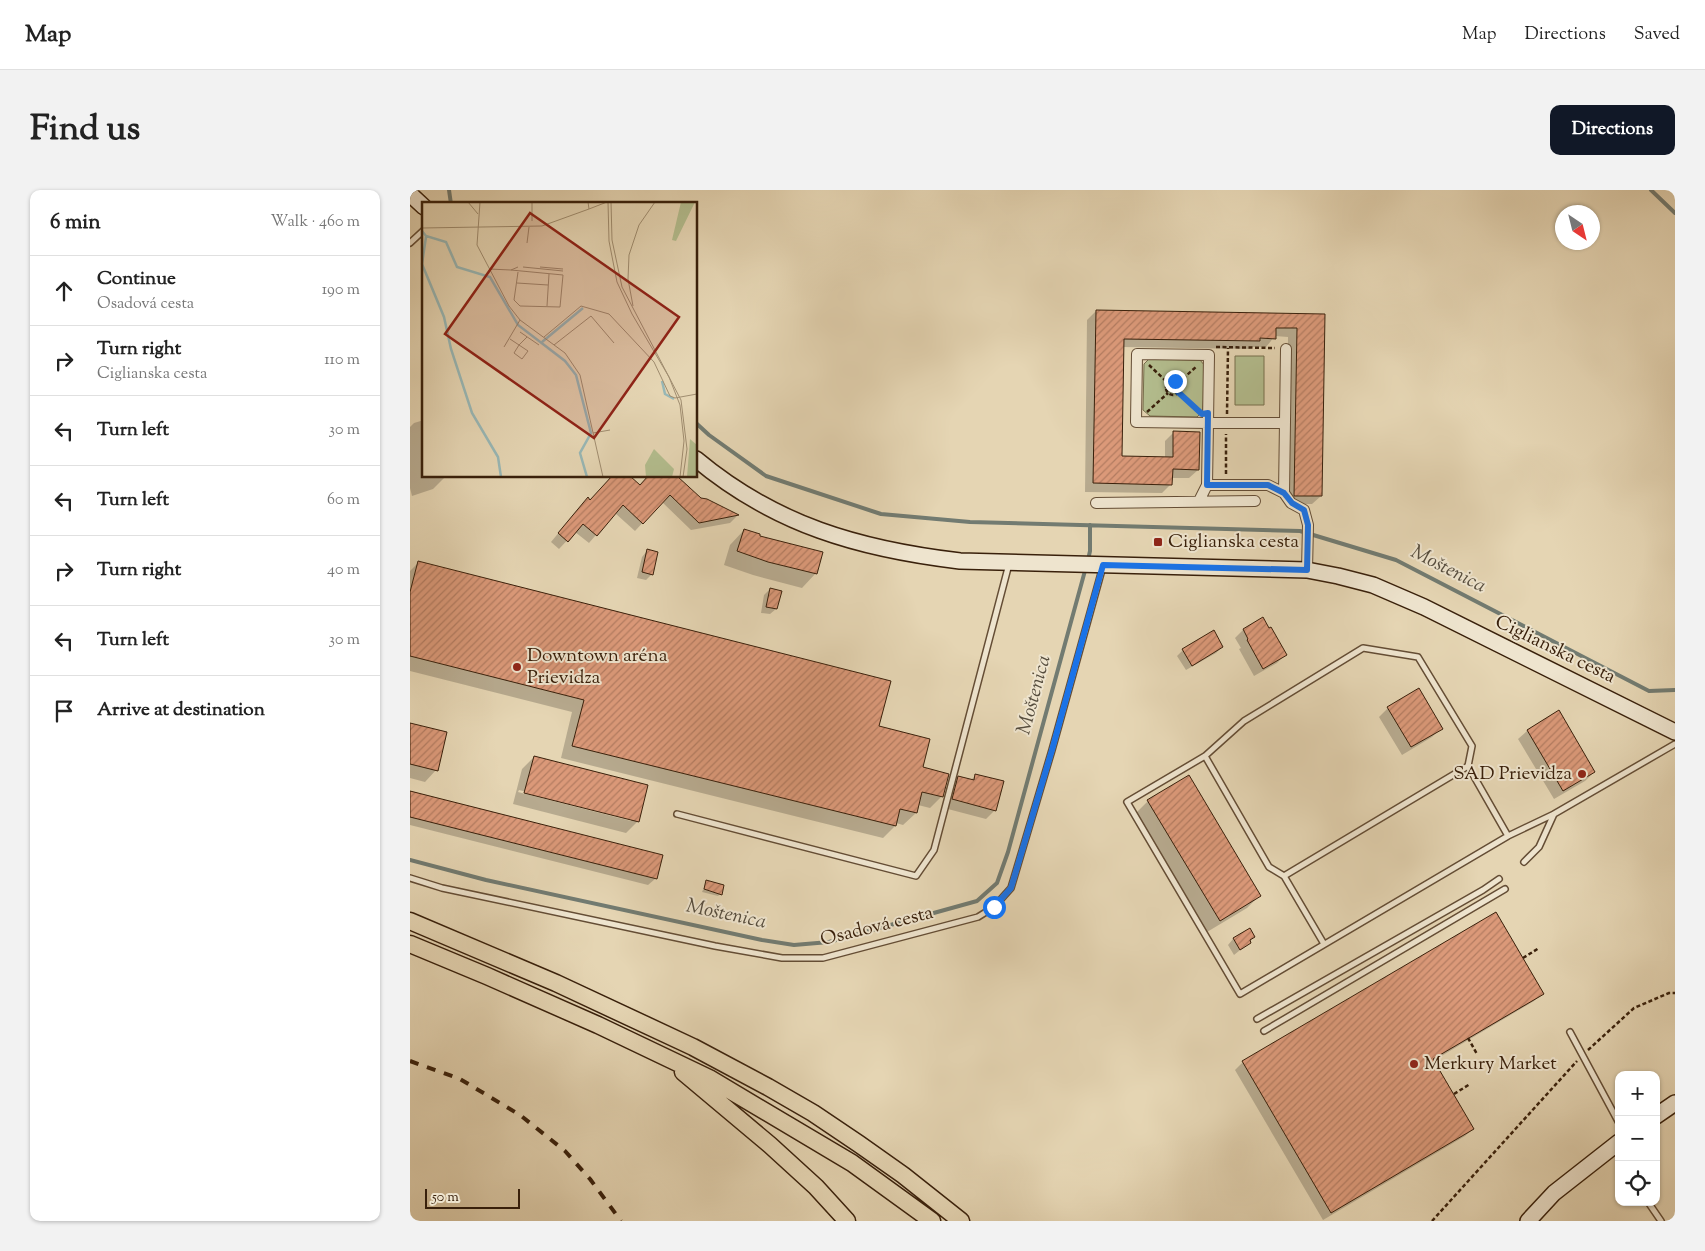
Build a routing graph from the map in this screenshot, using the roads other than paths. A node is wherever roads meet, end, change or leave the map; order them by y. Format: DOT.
graph roads {
  1 [pos="410,194"];
  2 [pos="422,205"];
  3 [pos="422,232"];
  4 [pos="410,243"];
  5 [pos="1286,349"];
  6 [pos="1208,418"];
  7 [pos="1285,423"];
  8 [pos="698,461"];
  9 [pos="1207,485"];
  10 [pos="1284,493"];
  11 [pos="1255,500"];
  12 [pos="1199,501"];
  13 [pos="1096,503"];
  14 [pos="1009,563"];
  15 [pos="1091,565"];
  16 [pos="1307,570"];
  17 [pos="1675,732"];
  18 [pos="1675,744"];
  19 [pos="1205,756"];
  20 [pos="1468,766"];
  21 [pos="677,814"];
  22 [pos="1554,814"];
  23 [pos="1508,836"];
  24 [pos="1524,862"];
  25 [pos="1284,876"];
  26 [pos="410,878"];
  27 [pos="1499,879"];
  28 [pos="1505,889"];
  29 [pos="410,921"];
  30 [pos="410,944"];
  31 [pos="1324,944"];
  32 [pos="1257,1019"];
  33 [pos="1264,1031"];
  34 [pos="1570,1032"];
  35 [pos="662,1055"];
  36 [pos="1675,1103"];
  37 [pos="1660,1113"];
  38 [pos="1615,1116"];
  39 [pos="1615,1145"];
  40 [pos="1651,1206"];
  41 [pos="847,1221"];
  42 [pos="932,1221"];
  43 [pos="961,1221"];
  44 [pos="1528,1221"];
  45 [pos="1661,1221"];
  1 -- 2 [label="street"];
  3 -- 4 [label="lane"];
  5 -- 7 [label="street"];
  6 -- 6 [label="street"];
  6 -- 7 [label="street"];
  6 -- 9 [label="street"];
  7 -- 10 [label="street"];
  8 -- 14 [label="street, Ciglianska cesta"];
  9 -- 10 [label="street"];
  9 -- 12 [label="street"];
  10 -- 16 [label="street"];
  11 -- 12 [label="street"];
  12 -- 13 [label="street"];
  14 -- 15 [label="street, Ciglianska cesta"];
  14 -- 21 [label="lane"];
  15 -- 16 [label="street, Ciglianska cesta"];
  15 -- 26 [label="lane, Osadová cesta"];
  16 -- 17 [label="street, Ciglianska cesta"];
  18 -- 22 [label="lane"];
  19 -- 20 [label="lane"];
  19 -- 25 [label="lane"];
  19 -- 31 [label="lane"];
  20 -- 23 [label="lane"];
  20 -- 25 [label="lane"];
  22 -- 23 [label="lane"];
  22 -- 24 [label="lane"];
  23 -- 31 [label="lane"];
  25 -- 31 [label="lane"];
  27 -- 32 [label="lane"];
  28 -- 33 [label="lane"];
  29 -- 43 [label="main road"];
  30 -- 35 [label="main road"];
  34 -- 38 [label="lane"];
  35 -- 41 [label="main road"];
  35 -- 42 [label="main road"];
  36 -- 37 [label="street"];
  39 -- 44 [label="street"];
  40 -- 45 [label="lane"];
}
